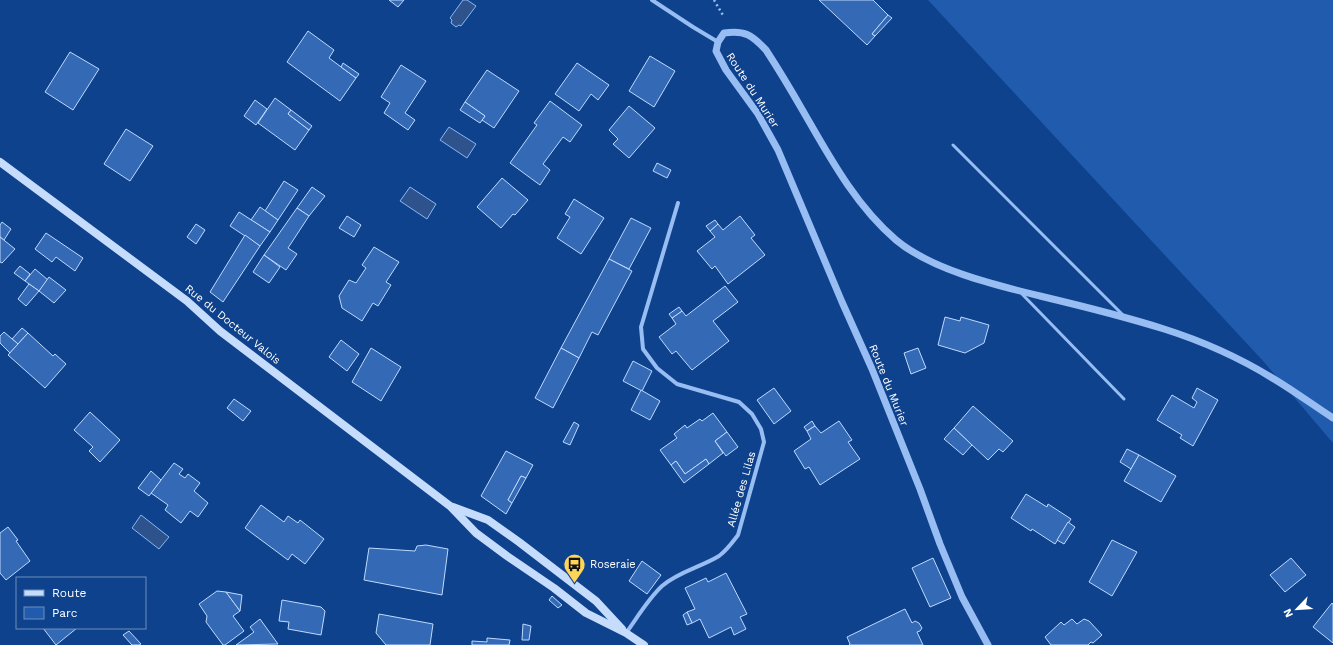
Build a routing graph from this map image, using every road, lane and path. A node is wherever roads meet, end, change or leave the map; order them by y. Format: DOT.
graph roads {
  1 [pos="652,0"];
  2 [pos="718,42"];
  3 [pos="953,146"];
  4 [pos="0,162"];
  5 [pos="678,203"];
  6 [pos="1019,291"];
  7 [pos="1126,318"];
  8 [pos="1124,400"];
  9 [pos="1333,418"];
  10 [pos="450,506"];
  11 [pos="626,633"];
  12 [pos="644,645"];
  13 [pos="988,645"];
  1 -- 2 [label="street"];
  2 -- 6 [label="street, Route du Murier"];
  2 -- 13 [label="street, Route du Murier"];
  3 -- 7 [label="lane"];
  4 -- 10 [label="main road, Rue du Docteur Valois"];
  5 -- 11 [label="street, Allée des Lilas"];
  6 -- 7 [label="street, Route du Murier"];
  6 -- 8 [label="lane"];
  7 -- 9 [label="street, Route du Murier"];
  10 -- 11 [label="main road, Rue du Docteur Valois"];
  10 -- 11 [label="main road, Rue du Docteur Valois"];
  11 -- 12 [label="main road, Rue du Docteur Valois"];
}
